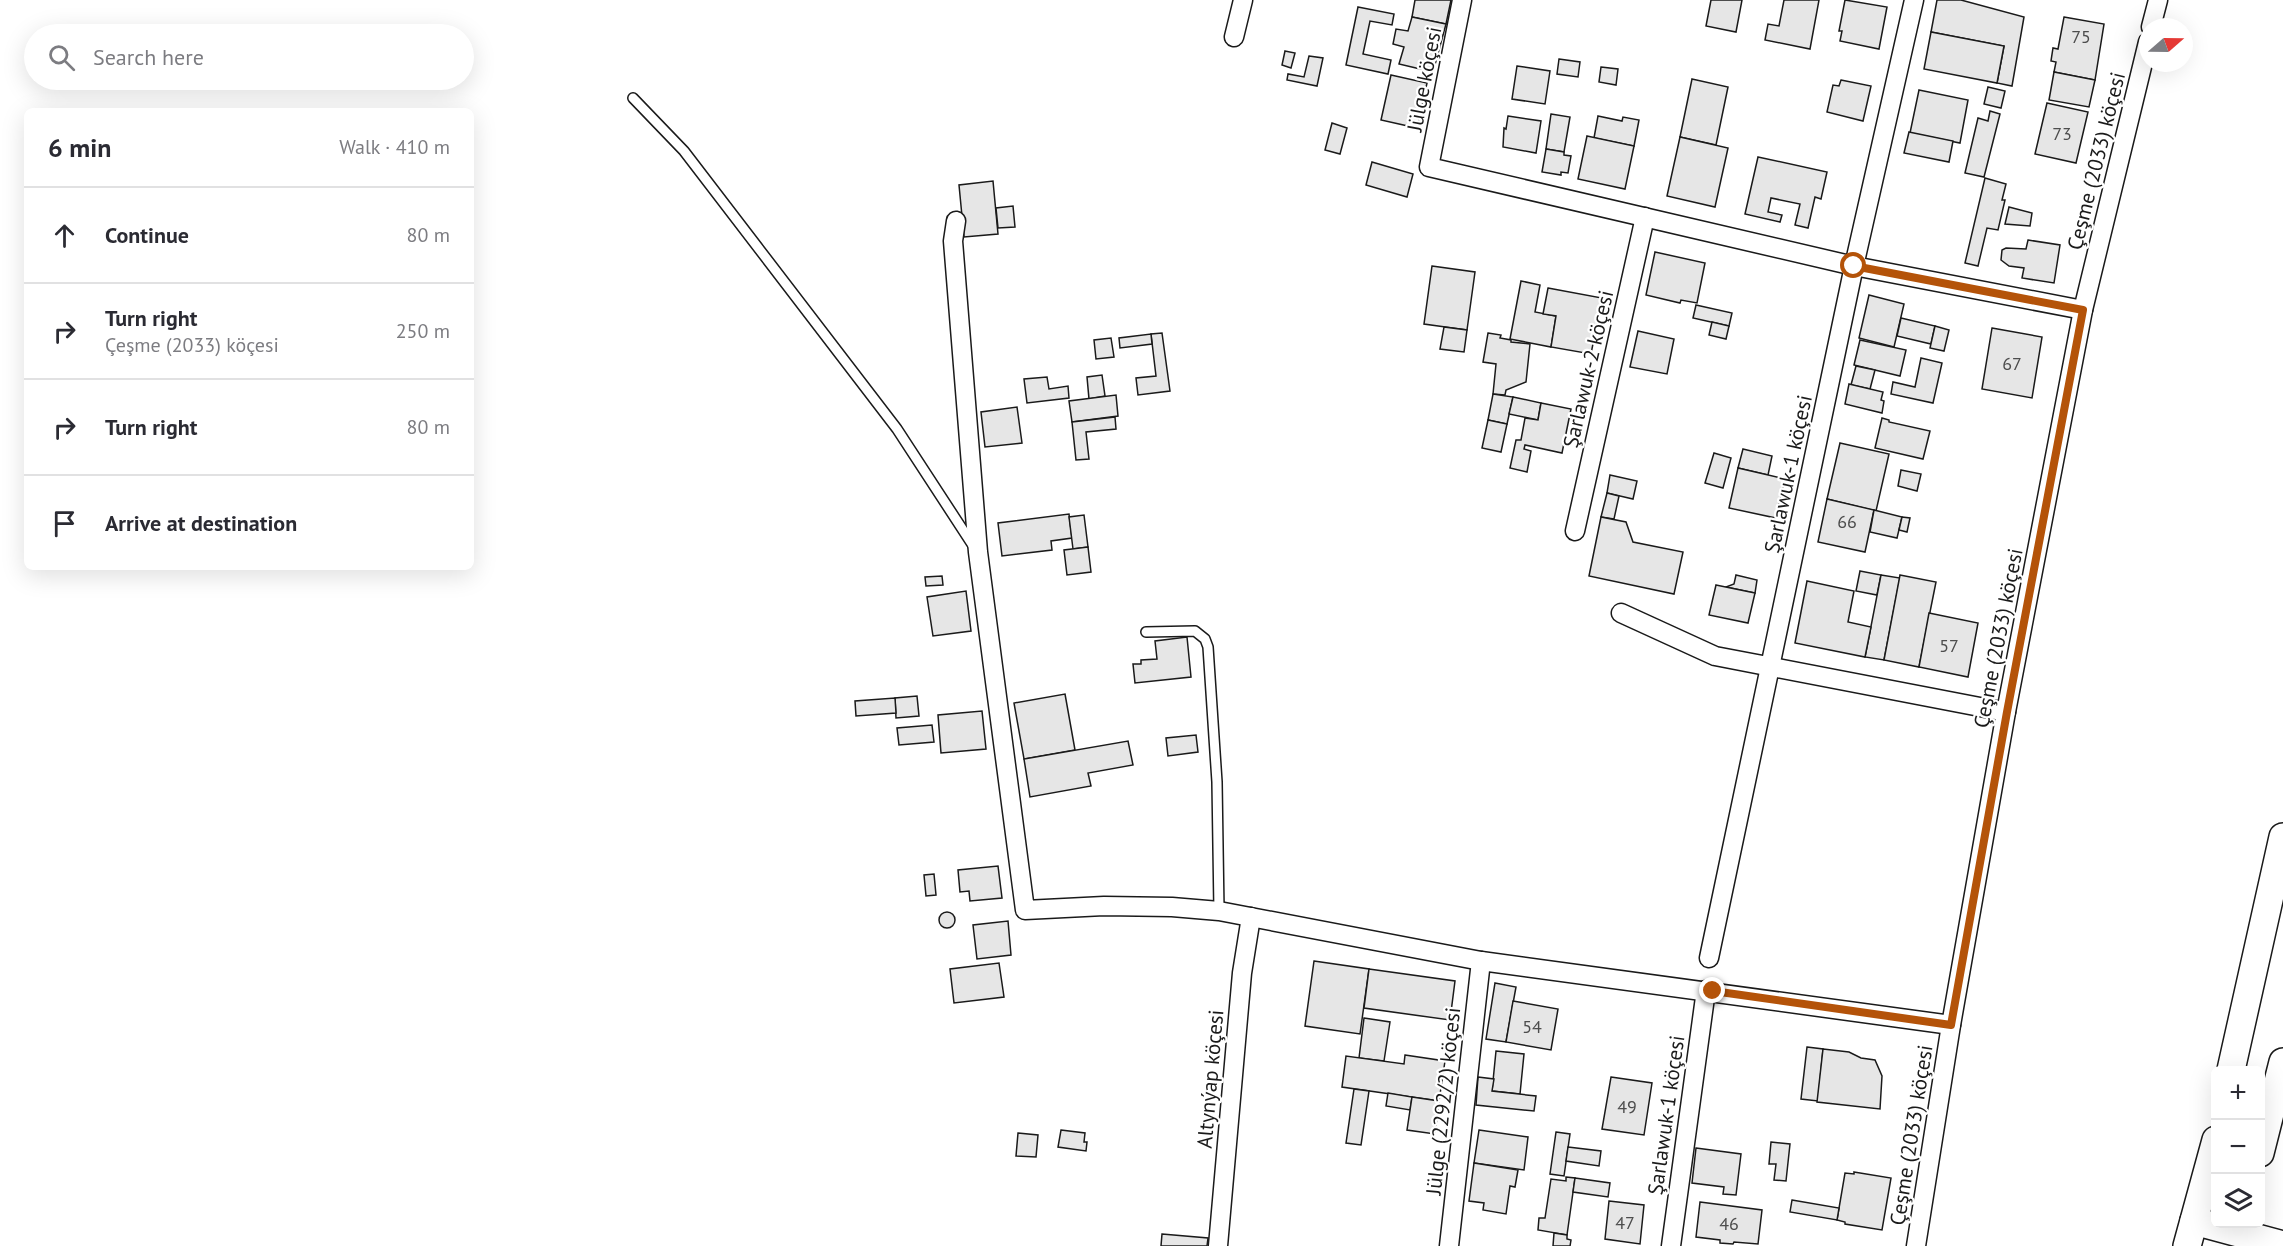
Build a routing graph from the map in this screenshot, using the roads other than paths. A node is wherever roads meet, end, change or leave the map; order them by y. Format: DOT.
graph roads {
  1 [pos="1243,0"];
  2 [pos="1462,0"];
  3 [pos="1914,0"];
  4 [pos="2158,0"];
  5 [pos="2153,18"];
  6 [pos="1234,37"];
  7 [pos="2141,72"];
  8 [pos="633,98"];
  9 [pos="1645,218"];
  10 [pos="956,221"];
  11 [pos="1854,266"];
  12 [pos="2083,310"];
  13 [pos="1575,531"];
  14 [pos="978,552"];
  15 [pos="1622,613"];
  16 [pos="1146,632"];
  17 [pos="1772,668"];
  18 [pos="2007,712"];
  19 [pos="2283,837"];
  20 [pos="1219,911"];
  21 [pos="1251,917"];
  22 [pos="1709,958"];
  23 [pos="1481,961"];
  24 [pos="1706,990"];
  25 [pos="1951,1025"];
  26 [pos="2283,1062"];
  27 [pos="2232,1066"];
  28 [pos="2265,1132"];
  29 [pos="2211,1158"];
  30 [pos="2190,1234"];
  31 [pos="2240,1234"];
  32 [pos="2283,1245"];
  33 [pos="1218,1246"];
  34 [pos="1449,1246"];
  35 [pos="1671,1246"];
  36 [pos="1917,1246"];
  1 -- 6 [label="street"];
  2 -- 9 [label="street, Jülge köçesi"];
  3 -- 11 [label="street, Şarlawuk-1 köçesi"];
  4 -- 5 [label="street"];
  7 -- 12 [label="street, Çeşme (2033) köçesi"];
  8 -- 14 [label="lane"];
  9 -- 11 [label="street"];
  9 -- 13 [label="street, Şarlawuk-2 köçesi"];
  10 -- 14 [label="street"];
  11 -- 12 [label="street"];
  11 -- 17 [label="street, Şarlawuk-1 köçesi"];
  12 -- 18 [label="street, Çeşme (2033) köçesi"];
  14 -- 20 [label="street"];
  15 -- 17 [label="street"];
  16 -- 20 [label="lane"];
  17 -- 18 [label="street"];
  17 -- 22 [label="street, Şarlawuk-1 köçesi"];
  18 -- 25 [label="street, Çeşme (2033) köçesi"];
  19 -- 27 [label="main road"];
  20 -- 21 [label="street"];
  21 -- 23 [label="street"];
  21 -- 33 [label="street, Altynýap köçesi"];
  23 -- 24 [label="street"];
  23 -- 34 [label="street, Jülge (2292/2) köçesi"];
  24 -- 25 [label="street"];
  24 -- 35 [label="street, Şarlawuk-1 köçesi"];
  25 -- 36 [label="street, Çeşme (2033) köçesi"];
  26 -- 28 [label="main road"];
  29 -- 30 [label="main road"];
  30 -- 31 [label="main road"];
  31 -- 32 [label="main road"];
}
